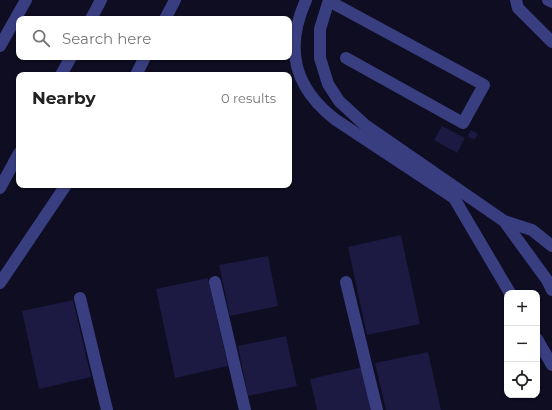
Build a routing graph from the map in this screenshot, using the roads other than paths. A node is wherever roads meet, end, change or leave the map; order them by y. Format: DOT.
graph roads {
  1 [pos="26,0"];
  2 [pos="101,0"];
  3 [pos="175,0"];
  4 [pos="306,0"];
  5 [pos="516,0"];
  6 [pos="548,0"];
  7 [pos="329,1"];
  8 [pos="552,2"];
  9 [pos="17,16"];
  10 [pos="93,16"];
  11 [pos="167,16"];
  12 [pos="16,18"];
  13 [pos="552,42"];
  14 [pos="0,46"];
  15 [pos="346,58"];
  16 [pos="69,60"];
  17 [pos="144,60"];
  18 [pos="63,72"];
  19 [pos="138,72"];
  20 [pos="16,159"];
  21 [pos="0,188"];
  22 [pos="64,188"];
  23 [pos="504,220"];
  24 [pos="552,246"];
  25 [pos="215,282"];
  26 [pos="346,282"];
  27 [pos="0,283"];
  28 [pos="508,290"];
  29 [pos="552,290"];
  30 [pos="80,298"];
  31 [pos="540,344"];
  32 [pos="552,365"];
  33 [pos="107,410"];
  34 [pos="245,410"];
  35 [pos="378,410"];
  1 -- 9 [label="street"];
  2 -- 10 [label="street"];
  3 -- 11 [label="street"];
  4 -- 28 [label="street"];
  5 -- 13 [label="street"];
  6 -- 8 [label="street"];
  7 -- 15 [label="street"];
  7 -- 23 [label="street"];
  12 -- 14 [label="street"];
  16 -- 18 [label="street"];
  17 -- 19 [label="street"];
  20 -- 21 [label="street"];
  22 -- 27 [label="street"];
  23 -- 24 [label="street"];
  23 -- 29 [label="street"];
  25 -- 34 [label="street"];
  26 -- 35 [label="street"];
  30 -- 33 [label="street"];
  31 -- 32 [label="street"];
}
